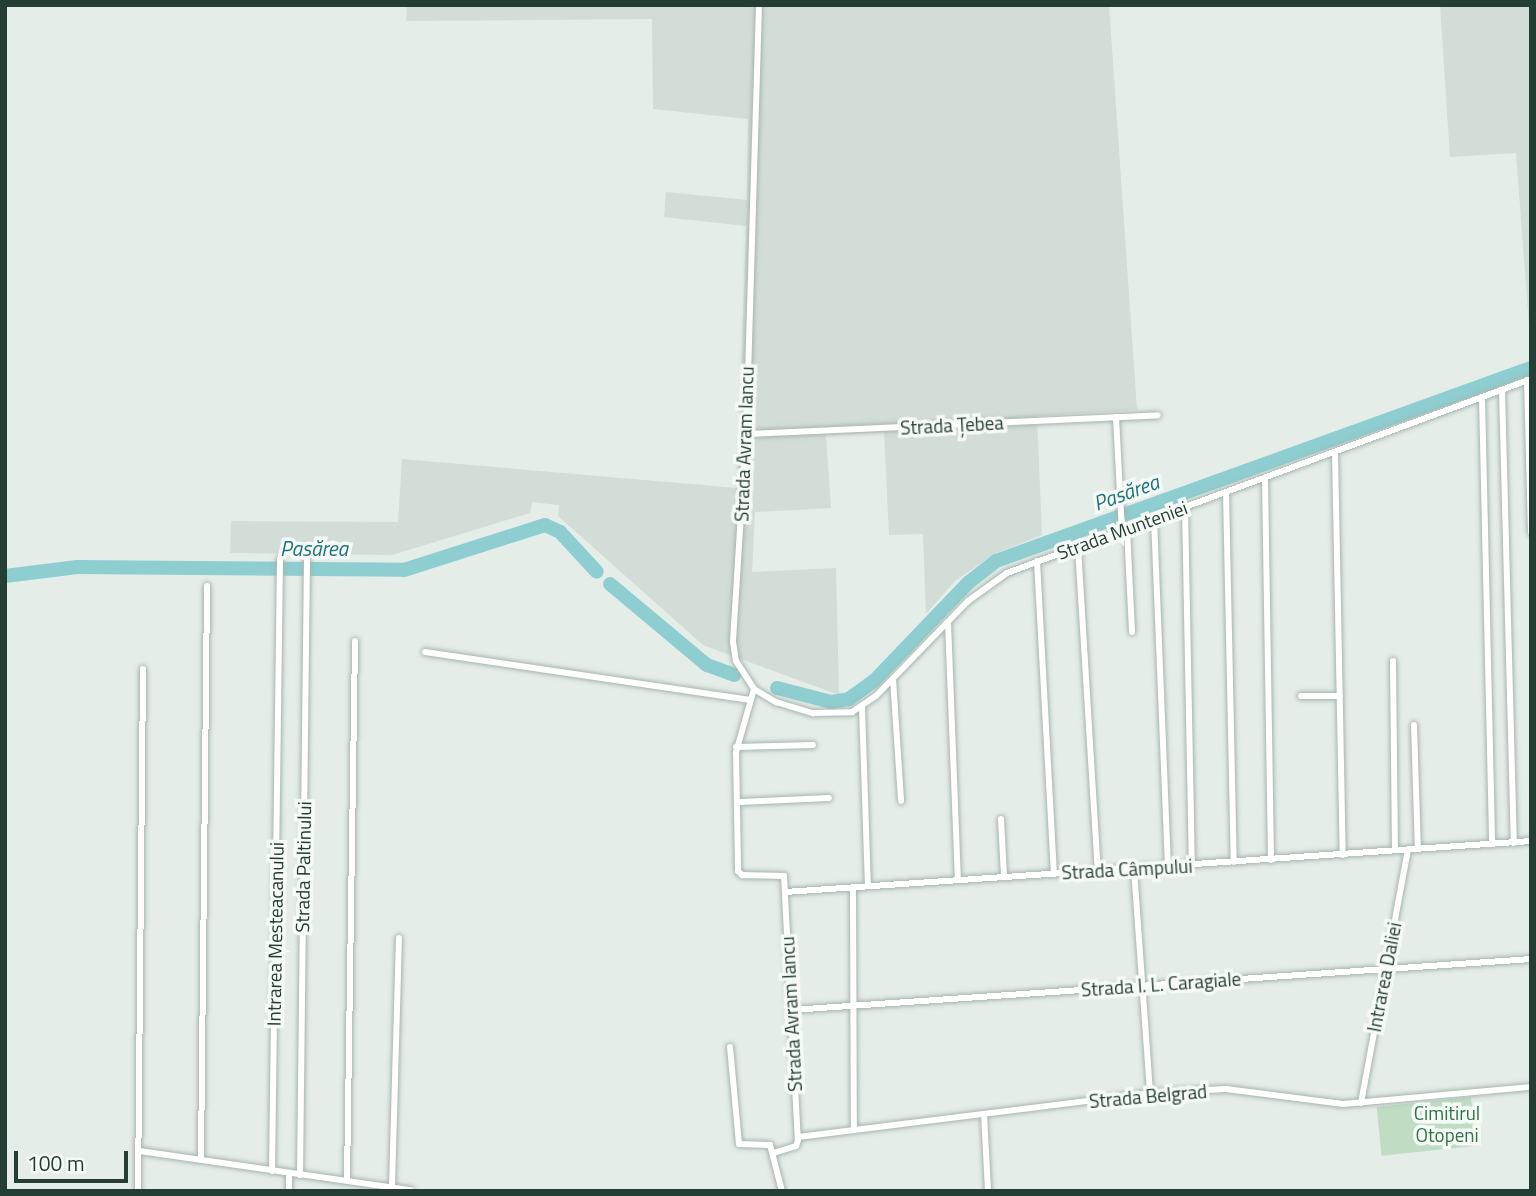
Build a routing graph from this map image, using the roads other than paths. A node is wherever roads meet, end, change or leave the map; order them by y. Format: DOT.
graph roads {
  1 [pos="759,5"];
  2 [pos="1529,380"];
  3 [pos="1502,390"];
  4 [pos="1482,397"];
  5 [pos="1158,415"];
  6 [pos="1116,417"];
  7 [pos="746,434"];
  8 [pos="1335,452"];
  9 [pos="1265,478"];
  10 [pos="1226,492"];
  11 [pos="1530,505"];
  12 [pos="1185,507"];
  13 [pos="1154,519"];
  14 [pos="1124,530"];
  15 [pos="1531,532"];
  16 [pos="1077,547"];
  17 [pos="280,559"];
  18 [pos="307,559"];
  19 [pos="1037,561"];
  20 [pos="206,586"];
  21 [pos="948,622"];
  22 [pos="1132,632"];
  23 [pos="355,640"];
  24 [pos="425,652"];
  25 [pos="1393,661"];
  26 [pos="143,669"];
  27 [pos="893,679"];
  28 [pos="754,689"];
  29 [pos="1301,696"];
  30 [pos="1340,696"];
  31 [pos="750,700"];
  32 [pos="862,708"];
  33 [pos="1414,725"];
  34 [pos="813,745"];
  35 [pos="736,747"];
  36 [pos="829,798"];
  37 [pos="901,801"];
  38 [pos="740,802"];
  39 [pos="1001,818"];
  40 [pos="1531,841"];
  41 [pos="1514,843"];
  42 [pos="1492,844"];
  43 [pos="1418,849"];
  44 [pos="1395,850"];
  45 [pos="1408,850"];
  46 [pos="1343,855"];
  47 [pos="1271,860"];
  48 [pos="1234,863"];
  49 [pos="1192,865"];
  50 [pos="1168,867"];
  51 [pos="1134,869"];
  52 [pos="1098,871"];
  53 [pos="1054,873"];
  54 [pos="1004,877"];
  55 [pos="958,880"];
  56 [pos="868,886"];
  57 [pos="853,887"];
  58 [pos="785,892"];
  59 [pos="399,938"];
  60 [pos="1531,959"];
  61 [pos="1385,968"];
  62 [pos="1142,985"];
  63 [pos="853,1005"];
  64 [pos="791,1010"];
  65 [pos="730,1047"];
  66 [pos="1531,1087"];
  67 [pos="1150,1093"];
  68 [pos="1361,1104"];
  69 [pos="984,1114"];
  70 [pos="854,1130"];
  71 [pos="798,1137"];
  72 [pos="139,1151"];
  73 [pos="773,1153"];
  74 [pos="201,1160"];
  75 [pos="272,1171"];
  76 [pos="289,1173"];
  77 [pos="300,1175"];
  78 [pos="347,1181"];
  79 [pos="391,1187"];
  80 [pos="383,1188"];
  81 [pos="411,1190"];
  82 [pos="138,1191"];
  83 [pos="289,1191"];
  84 [pos="782,1191"];
  85 [pos="988,1191"];
  1 -- 7 [label="street, Strada Avram Iancu"];
  2 -- 3 [label="street, Strada Munteniei"];
  2 -- 11 [label="street"];
  3 -- 4 [label="street, Strada Munteniei"];
  3 -- 41 [label="street"];
  4 -- 8 [label="street, Strada Munteniei"];
  4 -- 42 [label="street"];
  5 -- 6 [label="street, Strada Țebea"];
  6 -- 7 [label="street, Strada Țebea"];
  6 -- 14 [label="street"];
  7 -- 28 [label="street, Strada Avram Iancu"];
  8 -- 9 [label="street, Strada Munteniei"];
  8 -- 30 [label="street"];
  9 -- 10 [label="street, Strada Munteniei"];
  9 -- 47 [label="street"];
  10 -- 12 [label="street, Strada Munteniei"];
  10 -- 48 [label="street"];
  11 -- 15 [label="street"];
  12 -- 13 [label="street, Strada Munteniei"];
  12 -- 49 [label="street"];
  13 -- 14 [label="street, Strada Munteniei"];
  13 -- 50 [label="street"];
  14 -- 16 [label="street, Strada Munteniei"];
  14 -- 22 [label="street"];
  16 -- 19 [label="street, Strada Munteniei"];
  16 -- 52 [label="street"];
  17 -- 75 [label="street, Intrarea Mesteacanului"];
  18 -- 77 [label="street, Strada Paltinului"];
  19 -- 21 [label="street, Strada Munteniei"];
  19 -- 53 [label="street"];
  20 -- 74 [label="street"];
  21 -- 27 [label="street, Strada Munteniei"];
  21 -- 55 [label="street"];
  23 -- 78 [label="street"];
  24 -- 31 [label="street"];
  25 -- 44 [label="street"];
  26 -- 72 [label="street"];
  27 -- 32 [label="street, Strada Munteniei"];
  27 -- 37 [label="street"];
  28 -- 31 [label="street"];
  28 -- 32 [label="street"];
  29 -- 30 [label="street"];
  30 -- 46 [label="street"];
  31 -- 35 [label="street"];
  32 -- 56 [label="street"];
  33 -- 43 [label="street"];
  34 -- 35 [label="street"];
  35 -- 38 [label="street"];
  36 -- 38 [label="street"];
  38 -- 58 [label="street"];
  39 -- 54 [label="street"];
  40 -- 41 [label="street, Strada Câmpului"];
  41 -- 42 [label="street, Strada Câmpului"];
  42 -- 43 [label="street, Strada Câmpului"];
  43 -- 45 [label="street, Strada Câmpului"];
  44 -- 45 [label="street, Strada Câmpului"];
  44 -- 46 [label="street, Strada Câmpului"];
  45 -- 61 [label="street, Intrarea Daliei"];
  46 -- 47 [label="street, Strada Câmpului"];
  47 -- 48 [label="street, Strada Câmpului"];
  48 -- 49 [label="street, Strada Câmpului"];
  49 -- 50 [label="street, Strada Câmpului"];
  50 -- 51 [label="street, Strada Câmpului"];
  51 -- 52 [label="street, Strada Câmpului"];
  51 -- 62 [label="street"];
  52 -- 53 [label="street, Strada Câmpului"];
  53 -- 54 [label="street, Strada Câmpului"];
  54 -- 55 [label="street, Strada Câmpului"];
  55 -- 56 [label="street, Strada Câmpului"];
  56 -- 57 [label="street, Strada Câmpului"];
  57 -- 58 [label="street, Strada Câmpului"];
  57 -- 63 [label="street"];
  58 -- 64 [label="street, Strada Avram Iancu"];
  59 -- 79 [label="street"];
  60 -- 61 [label="street, Strada I. L. Caragiale"];
  61 -- 62 [label="street, Strada I. L. Caragiale"];
  61 -- 68 [label="street, Intrarea Daliei"];
  62 -- 63 [label="street, Strada I. L. Caragiale"];
  62 -- 67 [label="street"];
  63 -- 64 [label="street, Strada I. L. Caragiale"];
  63 -- 70 [label="street"];
  64 -- 71 [label="street, Strada Avram Iancu"];
  65 -- 73 [label="street"];
  66 -- 68 [label="street, Strada Belgrad"];
  67 -- 68 [label="street, Strada Belgrad"];
  67 -- 69 [label="street, Strada Belgrad"];
  69 -- 70 [label="street, Strada Belgrad"];
  69 -- 85 [label="street"];
  70 -- 71 [label="street, Strada Belgrad"];
  71 -- 73 [label="street, Strada Belgrad"];
  72 -- 74 [label="street"];
  72 -- 82 [label="street"];
  73 -- 84 [label="street"];
  74 -- 75 [label="street"];
  75 -- 76 [label="street"];
  76 -- 77 [label="street"];
  76 -- 83 [label="street"];
  77 -- 78 [label="street"];
  78 -- 80 [label="street"];
  79 -- 80 [label="street"];
  79 -- 81 [label="street"];
}
